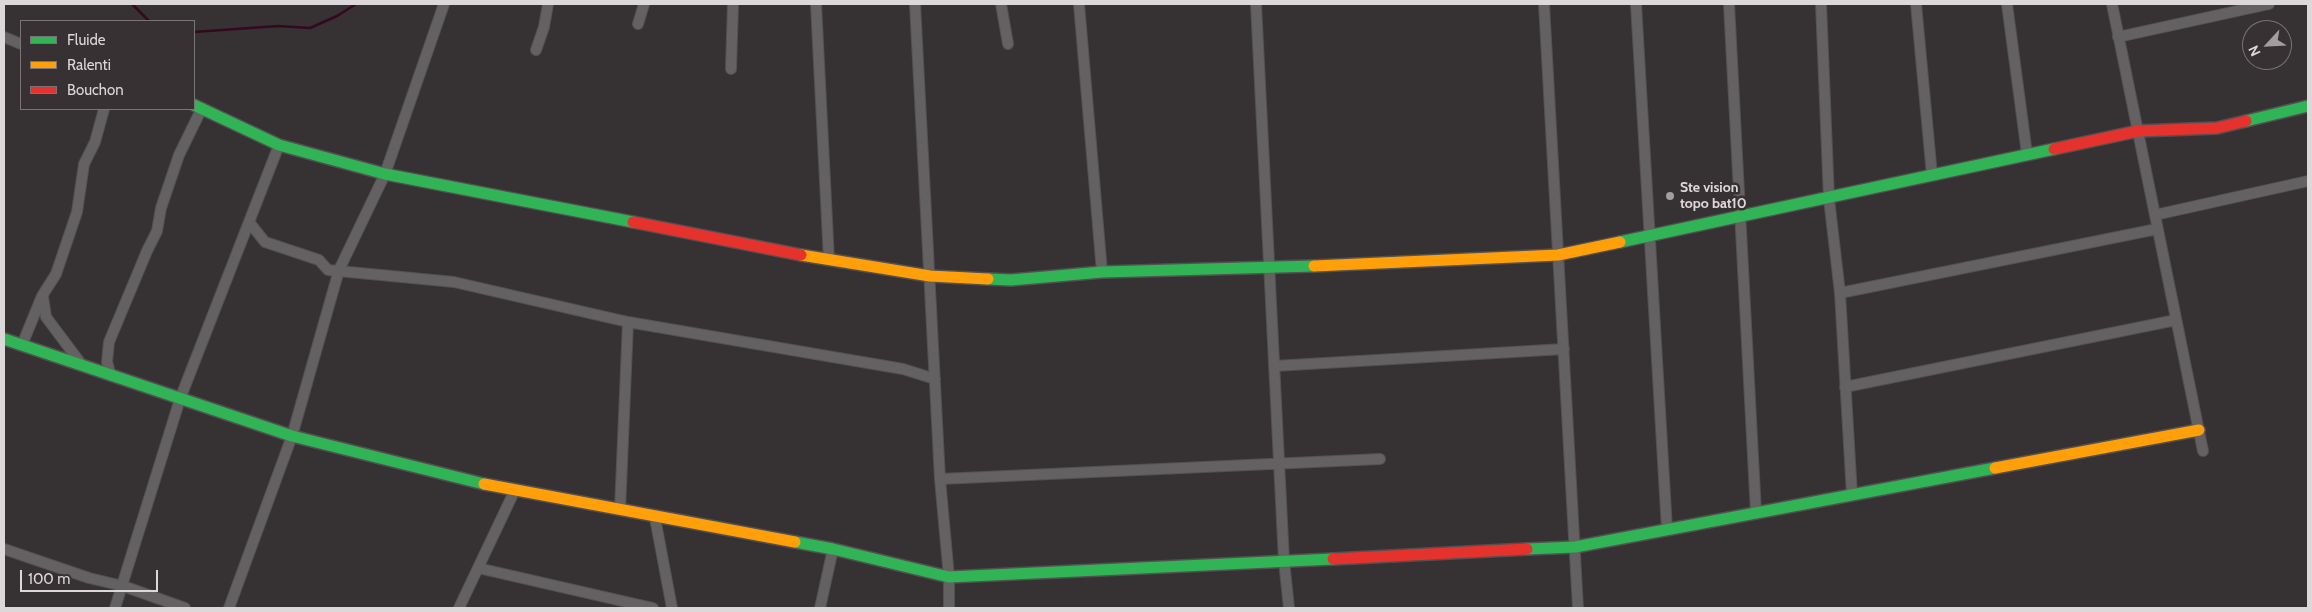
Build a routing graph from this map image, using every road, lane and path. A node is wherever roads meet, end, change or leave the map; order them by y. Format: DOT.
graph roads {
  1 [pos="444,4"];
  2 [pos="548,4"];
  3 [pos="644,4"];
  4 [pos="733,4"];
  5 [pos="816,4"];
  6 [pos="916,4"];
  7 [pos="1001,4"];
  8 [pos="1079,4"];
  9 [pos="1256,4"];
  10 [pos="1544,4"];
  11 [pos="1636,4"];
  12 [pos="1729,4"];
  13 [pos="1820,4"];
  14 [pos="1916,4"];
  15 [pos="2007,4"];
  16 [pos="2112,4"];
  17 [pos="2269,4"];
  18 [pos="638,24"];
  19 [pos="4,37"];
  20 [pos="2118,37"];
  21 [pos="20,44"];
  22 [pos="1008,44"];
  23 [pos="536,50"];
  24 [pos="731,69"];
  25 [pos="2308,106"];
  26 [pos="198,107"];
  27 [pos="104,110"];
  28 [pos="2138,130"];
  29 [pos="279,145"];
  30 [pos="2027,154"];
  31 [pos="385,174"];
  32 [pos="1932,175"];
  33 [pos="2308,181"];
  34 [pos="1829,198"];
  35 [pos="1740,215"];
  36 [pos="2155,215"];
  37 [pos="249,222"];
  38 [pos="2158,229"];
  39 [pos="1650,234"];
  40 [pos="1558,255"];
  41 [pos="829,260"];
  42 [pos="1270,268"];
  43 [pos="339,270"];
  44 [pos="1102,272"];
  45 [pos="930,276"];
  46 [pos="1840,293"];
  47 [pos="42,296"];
  48 [pos="2176,320"];
  49 [pos="628,322"];
  50 [pos="4,339"];
  51 [pos="22,345"];
  52 [pos="1564,348"];
  53 [pos="83,366"];
  54 [pos="1274,366"];
  55 [pos="111,376"];
  56 [pos="935,379"];
  57 [pos="1845,387"];
  58 [pos="180,399"];
  59 [pos="2199,430"];
  60 [pos="292,436"];
  61 [pos="2203,451"];
  62 [pos="1380,459"];
  63 [pos="1279,464"];
  64 [pos="940,479"];
  65 [pos="514,492"];
  66 [pos="1852,495"];
  67 [pos="620,510"];
  68 [pos="1756,513"];
  69 [pos="655,518"];
  70 [pos="1666,530"];
  71 [pos="1575,546"];
  72 [pos="4,549"];
  73 [pos="833,549"];
  74 [pos="1284,561"];
  75 [pos="478,568"];
  76 [pos="949,577"];
  77 [pos="123,586"];
  78 [pos="115,608"];
  79 [pos="185,608"];
  80 [pos="229,608"];
  81 [pos="459,608"];
  82 [pos="653,608"];
  83 [pos="672,608"];
  84 [pos="820,608"];
  85 [pos="949,608"];
  86 [pos="1289,608"];
  87 [pos="1578,608"];
  1 -- 31 [label="street"];
  2 -- 23 [label="street"];
  3 -- 18 [label="street"];
  4 -- 24 [label="street"];
  5 -- 41 [label="street"];
  6 -- 45 [label="street"];
  7 -- 22 [label="street"];
  8 -- 44 [label="street"];
  9 -- 42 [label="street"];
  10 -- 40 [label="street"];
  11 -- 39 [label="street"];
  12 -- 35 [label="street"];
  13 -- 34 [label="street"];
  14 -- 32 [label="street"];
  15 -- 30 [label="street"];
  16 -- 20 [label="street"];
  17 -- 20 [label="street"];
  19 -- 21 [label="street"];
  20 -- 28 [label="street"];
  25 -- 28 [label="street"];
  26 -- 29 [label="street"];
  26 -- 55 [label="street"];
  27 -- 47 [label="street"];
  28 -- 30 [label="street"];
  28 -- 36 [label="street"];
  29 -- 31 [label="street"];
  29 -- 37 [label="street"];
  30 -- 32 [label="street"];
  31 -- 41 [label="street"];
  31 -- 43 [label="street"];
  32 -- 34 [label="street"];
  33 -- 36 [label="street"];
  34 -- 35 [label="street"];
  34 -- 46 [label="street"];
  35 -- 39 [label="street"];
  35 -- 68 [label="street"];
  36 -- 38 [label="street"];
  37 -- 43 [label="street"];
  37 -- 58 [label="street"];
  38 -- 46 [label="street"];
  38 -- 48 [label="street"];
  39 -- 40 [label="street"];
  39 -- 70 [label="street"];
  40 -- 42 [label="street"];
  40 -- 52 [label="street"];
  41 -- 45 [label="street"];
  42 -- 44 [label="street"];
  42 -- 54 [label="street"];
  43 -- 49 [label="street"];
  43 -- 60 [label="street"];
  44 -- 45 [label="street"];
  45 -- 56 [label="street"];
  46 -- 57 [label="street"];
  47 -- 51 [label="street"];
  47 -- 53 [label="street"];
  48 -- 57 [label="street"];
  48 -- 59 [label="street"];
  49 -- 56 [label="street"];
  49 -- 67 [label="street"];
  50 -- 51 [label="street"];
  51 -- 53 [label="street"];
  52 -- 54 [label="street"];
  52 -- 71 [label="street"];
  53 -- 55 [label="street"];
  54 -- 63 [label="street"];
  55 -- 58 [label="street"];
  56 -- 64 [label="street"];
  57 -- 66 [label="street"];
  58 -- 60 [label="street"];
  58 -- 77 [label="street"];
  59 -- 61 [label="street"];
  59 -- 66 [label="street"];
  60 -- 65 [label="street"];
  60 -- 80 [label="street"];
  62 -- 63 [label="street"];
  63 -- 64 [label="street"];
  63 -- 74 [label="street"];
  64 -- 76 [label="street"];
  65 -- 67 [label="street"];
  65 -- 75 [label="street"];
  66 -- 68 [label="street"];
  67 -- 69 [label="street"];
  68 -- 70 [label="street"];
  69 -- 73 [label="street"];
  69 -- 83 [label="street"];
  70 -- 71 [label="street"];
  71 -- 74 [label="street"];
  71 -- 87 [label="street"];
  72 -- 77 [label="street"];
  73 -- 76 [label="street"];
  73 -- 84 [label="street"];
  74 -- 76 [label="street"];
  74 -- 86 [label="street"];
  75 -- 81 [label="street"];
  75 -- 82 [label="street"];
  76 -- 85 [label="street"];
  77 -- 78 [label="street"];
  77 -- 79 [label="street"];
}
